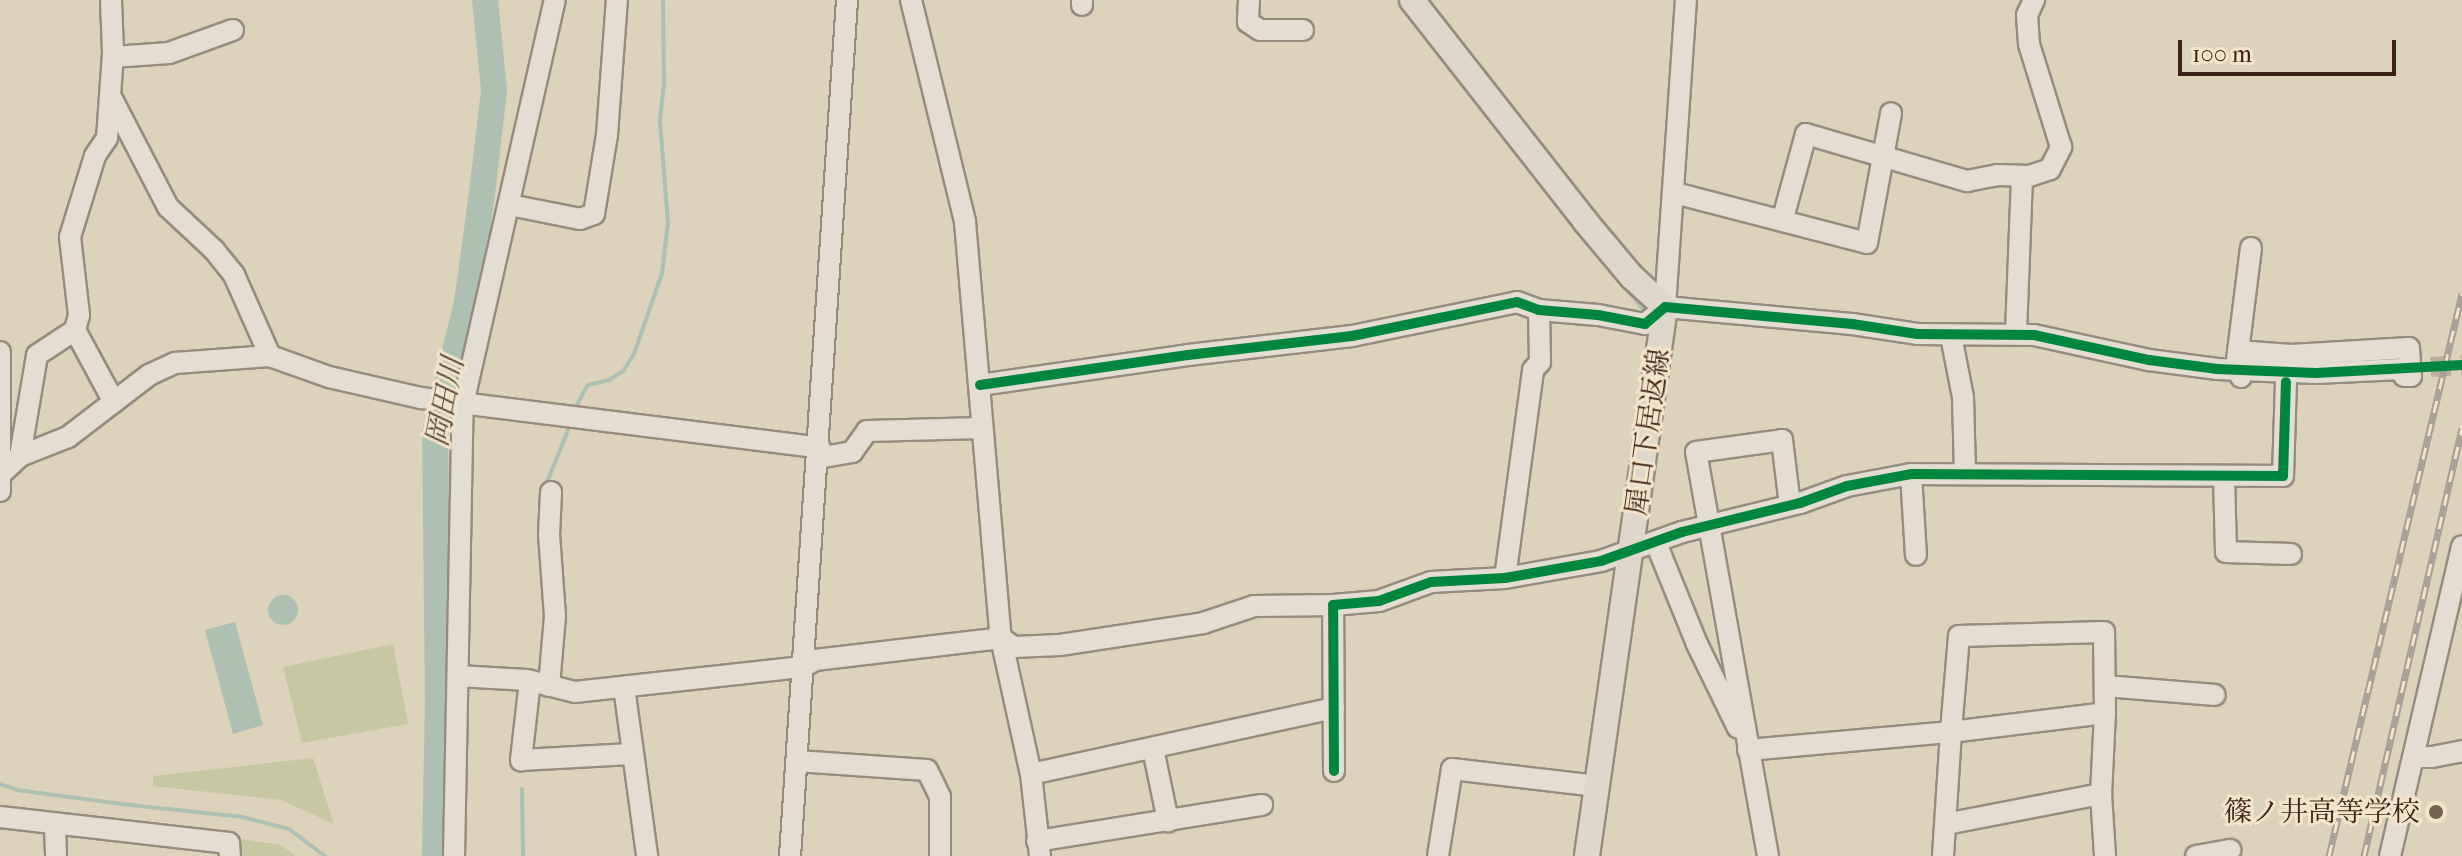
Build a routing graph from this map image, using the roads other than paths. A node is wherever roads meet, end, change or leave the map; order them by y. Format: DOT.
graph roads {
  1 [pos="111,0"];
  2 [pos="555,0"];
  3 [pos="617,0"];
  4 [pos="847,0"];
  5 [pos="911,0"];
  6 [pos="1249,0"];
  7 [pos="1412,0"];
  8 [pos="1686,0"];
  9 [pos="2034,0"];
  10 [pos="233,30"];
  11 [pos="1303,30"];
  12 [pos="113,57"];
  13 [pos="111,97"];
  14 [pos="1891,113"];
  15 [pos="1881,157"];
  16 [pos="2022,176"];
  17 [pos="1675,193"];
  18 [pos="510,205"];
  19 [pos="1783,218"];
  20 [pos="2251,248"];
  21 [pos="1665,307"];
  22 [pos="1539,310"];
  23 [pos="75,330"];
  24 [pos="2016,333"];
  25 [pos="1951,336"];
  26 [pos="0,352"];
  27 [pos="270,356"];
  28 [pos="2237,359"];
  29 [pos="2401,369"];
  30 [pos="2286,382"];
  31 [pos="980,385"];
  32 [pos="114,402"];
  33 [pos="460,404"];
  34 [pos="982,428"];
  35 [pos="819,453"];
  36 [pos="20,456"];
  37 [pos="1965,472"];
  38 [pos="1911,474"];
  39 [pos="2224,476"];
  40 [pos="1,479"];
  41 [pos="551,492"];
  42 [pos="1790,505"];
  43 [pos="1709,526"];
  44 [pos="1656,543"];
  45 [pos="2462,546"];
  46 [pos="1630,551"];
  47 [pos="2291,554"];
  48 [pos="1916,555"];
  49 [pos="1505,578"];
  50 [pos="1333,605"];
  51 [pos="1001,638"];
  52 [pos="803,667"];
  53 [pos="458,676"];
  54 [pos="540,684"];
  55 [pos="2106,686"];
  56 [pos="624,687"];
  57 [pos="2215,695"];
  58 [pos="1334,708"];
  59 [pos="2105,713"];
  60 [pos="1951,732"];
  61 [pos="1153,749"];
  62 [pos="1748,750"];
  63 [pos="2462,751"];
  64 [pos="631,754"];
  65 [pos="2414,757"];
  66 [pos="797,761"];
  67 [pos="1334,771"];
  68 [pos="1031,774"];
  69 [pos="1597,786"];
  70 [pos="2101,794"];
  71 [pos="1262,805"];
  72 [pos="0,817"];
  73 [pos="1168,821"];
  74 [pos="1946,824"];
  75 [pos="55,826"];
  76 [pos="1038,848"];
  77 [pos="2230,850"];
  78 [pos="56,856"];
  79 [pos="230,856"];
  80 [pos="454,856"];
  81 [pos="647,856"];
  82 [pos="790,856"];
  83 [pos="940,856"];
  84 [pos="1438,856"];
  85 [pos="1587,856"];
  86 [pos="1768,856"];
  87 [pos="1943,856"];
  88 [pos="2105,856"];
  89 [pos="2196,856"];
  90 [pos="2390,856"];
  1 -- 12 [label="street"];
  2 -- 18 [label="street"];
  3 -- 18 [label="street"];
  4 -- 35 [label="street"];
  5 -- 31 [label="street"];
  6 -- 11 [label="street"];
  7 -- 21 [label="main road"];
  8 -- 17 [label="street"];
  9 -- 16 [label="street"];
  10 -- 12 [label="street"];
  12 -- 13 [label="street"];
  13 -- 23 [label="street"];
  13 -- 27 [label="street"];
  14 -- 15 [label="street"];
  15 -- 16 [label="street"];
  15 -- 19 [label="street"];
  15 -- 19 [label="street"];
  16 -- 24 [label="street"];
  17 -- 19 [label="street"];
  17 -- 21 [label="street"];
  18 -- 33 [label="street"];
  20 -- 28 [label="street"];
  21 -- 22 [label="street"];
  21 -- 25 [label="street"];
  21 -- 46 [label="main road, 犀口下居返線"];
  22 -- 31 [label="street"];
  22 -- 49 [label="street"];
  23 -- 32 [label="street"];
  23 -- 36 [label="street"];
  24 -- 25 [label="street"];
  24 -- 28 [label="street"];
  25 -- 37 [label="street"];
  26 -- 40 [label="street"];
  27 -- 32 [label="street"];
  27 -- 33 [label="street"];
  28 -- 29 [label="street"];
  28 -- 30 [label="street"];
  28 -- 30 [label="street"];
  30 -- 39 [label="street"];
  31 -- 34 [label="street"];
  32 -- 36 [label="street"];
  33 -- 35 [label="street"];
  33 -- 53 [label="street"];
  34 -- 35 [label="street"];
  34 -- 51 [label="street"];
  35 -- 52 [label="street"];
  36 -- 40 [label="street"];
  37 -- 38 [label="street"];
  37 -- 39 [label="street"];
  38 -- 42 [label="street"];
  38 -- 48 [label="street"];
  39 -- 47 [label="street"];
  41 -- 54 [label="street"];
  42 -- 43 [label="street"];
  42 -- 43 [label="street"];
  43 -- 44 [label="street"];
  43 -- 62 [label="street"];
  44 -- 46 [label="street"];
  44 -- 62 [label="street"];
  45 -- 65 [label="street"];
  46 -- 49 [label="street"];
  46 -- 69 [label="main road, 犀口下居返線"];
  49 -- 50 [label="street"];
  50 -- 51 [label="street"];
  50 -- 58 [label="street"];
  51 -- 52 [label="street"];
  51 -- 68 [label="street"];
  52 -- 56 [label="street"];
  52 -- 66 [label="street"];
  53 -- 54 [label="street"];
  53 -- 80 [label="street"];
  54 -- 56 [label="street"];
  54 -- 64 [label="street"];
  55 -- 57 [label="street"];
  55 -- 59 [label="street"];
  55 -- 60 [label="street"];
  56 -- 64 [label="street"];
  58 -- 61 [label="street"];
  58 -- 67 [label="street"];
  59 -- 60 [label="street"];
  59 -- 70 [label="street"];
  60 -- 62 [label="street"];
  60 -- 74 [label="street"];
  61 -- 68 [label="street"];
  61 -- 73 [label="street"];
  62 -- 86 [label="street"];
  63 -- 65 [label="street"];
  64 -- 81 [label="street"];
  65 -- 90 [label="street"];
  66 -- 82 [label="street"];
  66 -- 83 [label="street"];
  68 -- 76 [label="street"];
  69 -- 84 [label="street"];
  69 -- 85 [label="main road, 犀口下居返線"];
  70 -- 74 [label="street"];
  70 -- 88 [label="street"];
  71 -- 73 [label="street"];
  72 -- 75 [label="street"];
  73 -- 76 [label="street"];
  74 -- 87 [label="street"];
  75 -- 78 [label="street"];
  75 -- 79 [label="street"];
  77 -- 89 [label="street"];
}
